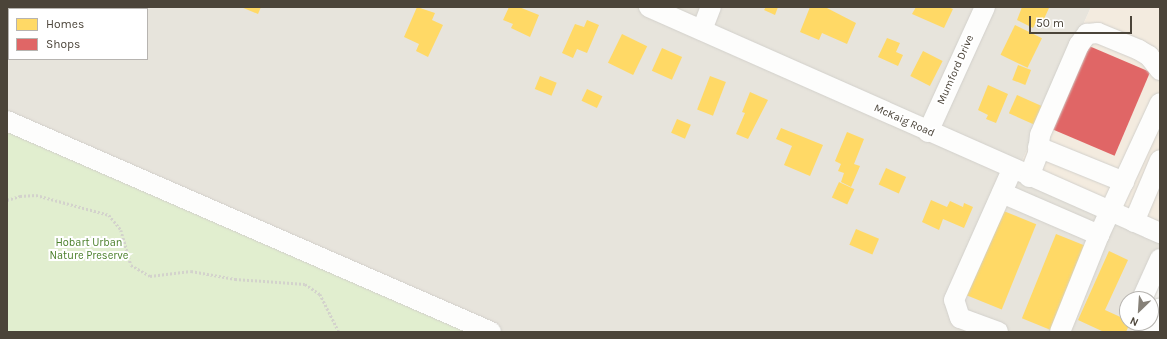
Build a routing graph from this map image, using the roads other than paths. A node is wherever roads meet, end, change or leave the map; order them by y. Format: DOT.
graph roads {
  1 [pos="649,7"];
  2 [pos="711,7"];
  3 [pos="985,7"];
  4 [pos="702,30"];
  5 [pos="1160,70"];
  6 [pos="1160,103"];
  7 [pos="7,121"];
  8 [pos="928,132"];
  9 [pos="1038,147"];
  10 [pos="1160,160"];
  11 [pos="1020,173"];
  12 [pos="1124,182"];
  13 [pos="1002,193"];
  14 [pos="1110,212"];
  15 [pos="1134,222"];
  16 [pos="1160,233"];
  17 [pos="1099,235"];
  18 [pos="1160,259"];
  19 [pos="1146,291"];
  20 [pos="1160,308"];
  21 [pos="491,332"];
  22 [pos="998,332"];
  23 [pos="1060,332"];
  24 [pos="1149,332"];
  1 -- 4 [label="street, McKaig Road"];
  2 -- 4 [label="street"];
  3 -- 8 [label="street, Mumford Drive"];
  4 -- 8 [label="street, McKaig Road"];
  5 -- 9 [label="street"];
  6 -- 12 [label="street"];
  7 -- 21 [label="street"];
  8 -- 11 [label="street, McKaig Road"];
  9 -- 11 [label="street"];
  9 -- 12 [label="street"];
  10 -- 15 [label="street"];
  11 -- 13 [label="street"];
  11 -- 14 [label="street, McKaig Road"];
  12 -- 14 [label="street"];
  13 -- 17 [label="street"];
  13 -- 22 [label="street"];
  14 -- 15 [label="street, McKaig Road"];
  14 -- 17 [label="street"];
  15 -- 16 [label="street, McKaig Road"];
  17 -- 23 [label="street"];
  18 -- 19 [label="street"];
  20 -- 24 [label="street"];
}
